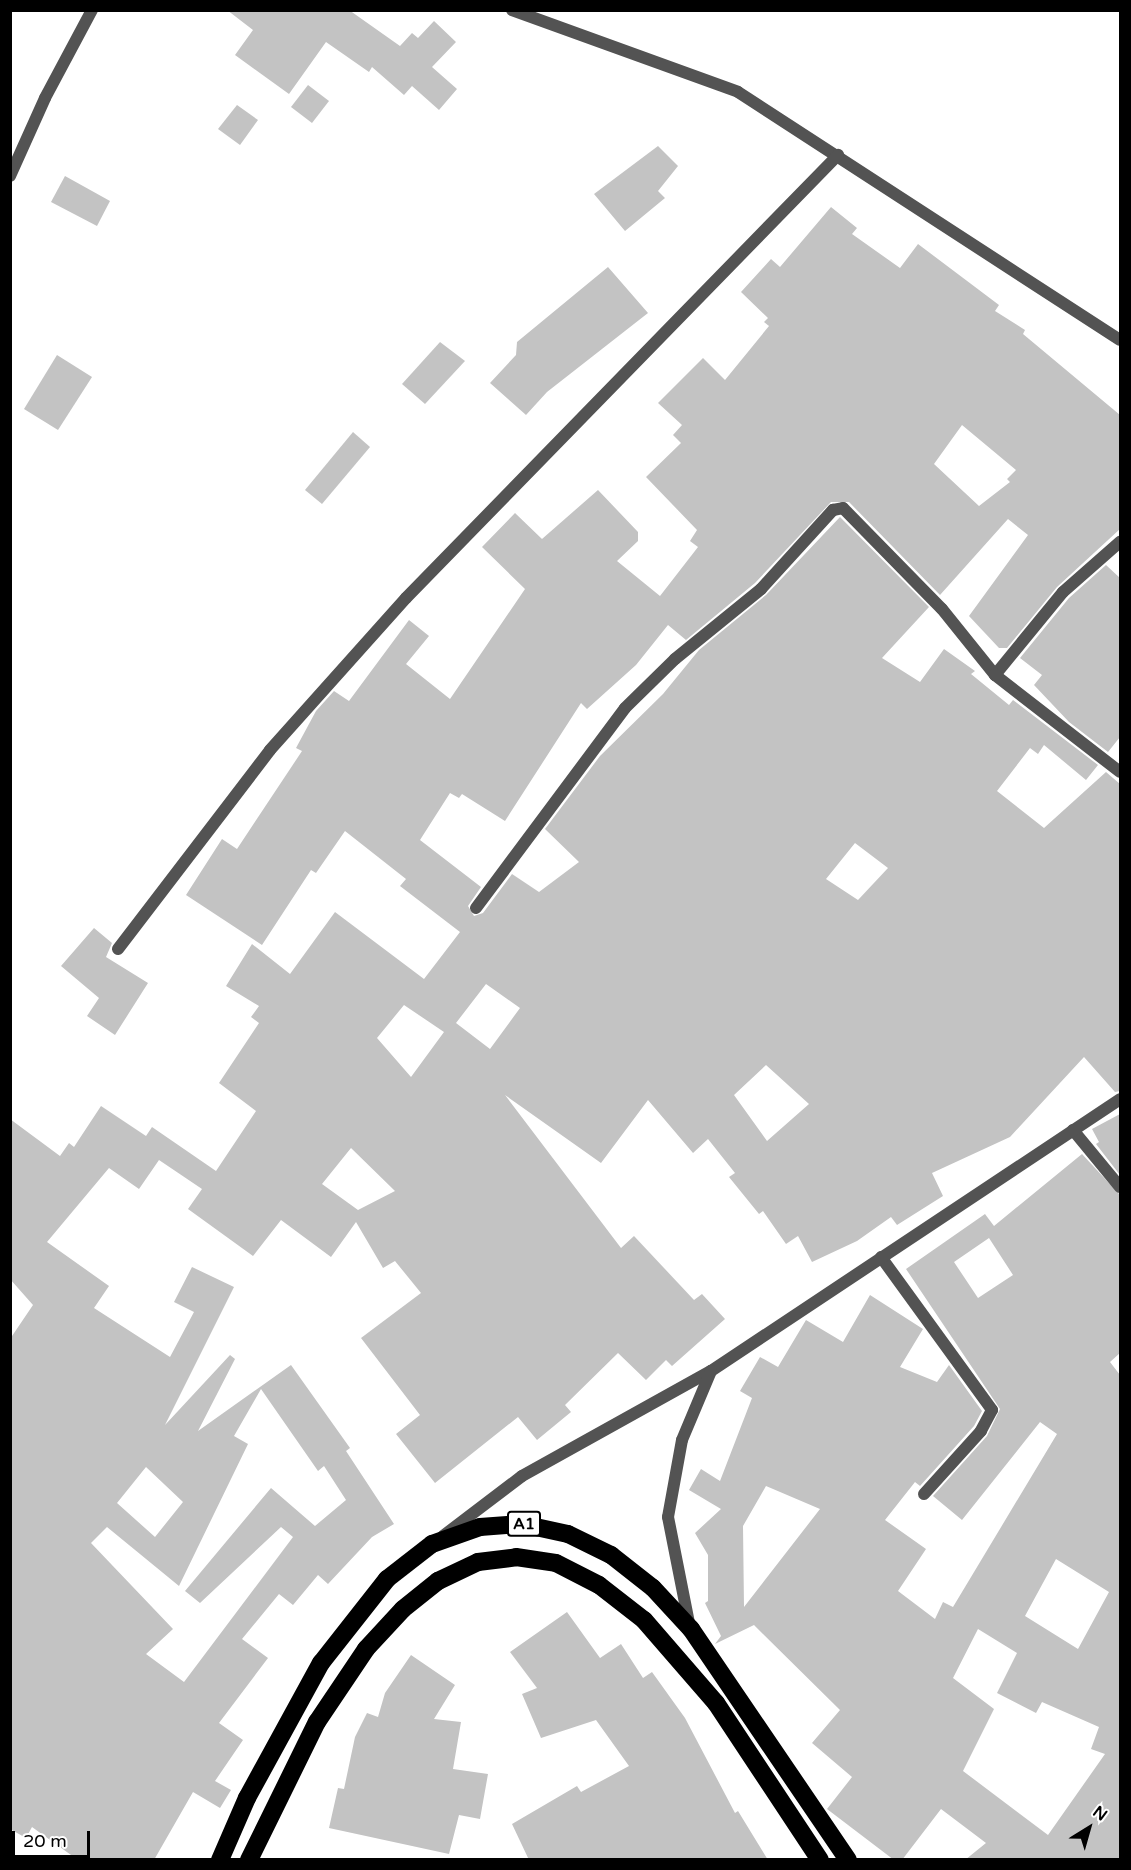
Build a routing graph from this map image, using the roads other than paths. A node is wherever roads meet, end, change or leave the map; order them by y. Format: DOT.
graph roads {
  1 [pos="92,10"];
  2 [pos="512,10"];
  3 [pos="838,155"];
  4 [pos="10,176"];
  5 [pos="1120,340"];
  6 [pos="1120,542"];
  7 [pos="995,675"];
  8 [pos="1120,772"];
  9 [pos="476,908"];
  10 [pos="118,950"];
  11 [pos="1120,1100"];
  12 [pos="1073,1130"];
  13 [pos="1120,1187"];
  14 [pos="881,1257"];
  15 [pos="711,1371"];
  16 [pos="924,1494"];
  17 [pos="432,1544"];
  18 [pos="691,1629"];
  19 [pos="220,1860"];
  20 [pos="249,1860"];
  21 [pos="820,1860"];
  22 [pos="848,1860"];
  1 -- 4 [label="street"];
  2 -- 3 [label="street"];
  3 -- 5 [label="street"];
  3 -- 10 [label="street"];
  6 -- 7 [label="street"];
  7 -- 8 [label="street"];
  7 -- 9 [label="street"];
  11 -- 12 [label="street"];
  12 -- 13 [label="street"];
  12 -- 14 [label="street"];
  14 -- 15 [label="street"];
  14 -- 16 [label="street"];
  15 -- 17 [label="street"];
  15 -- 18 [label="street"];
  17 -- 18 [label="highway, A1"];
  17 -- 19 [label="highway, A1"];
  18 -- 22 [label="highway, A1"];
  20 -- 21 [label="highway, A1"];
}
